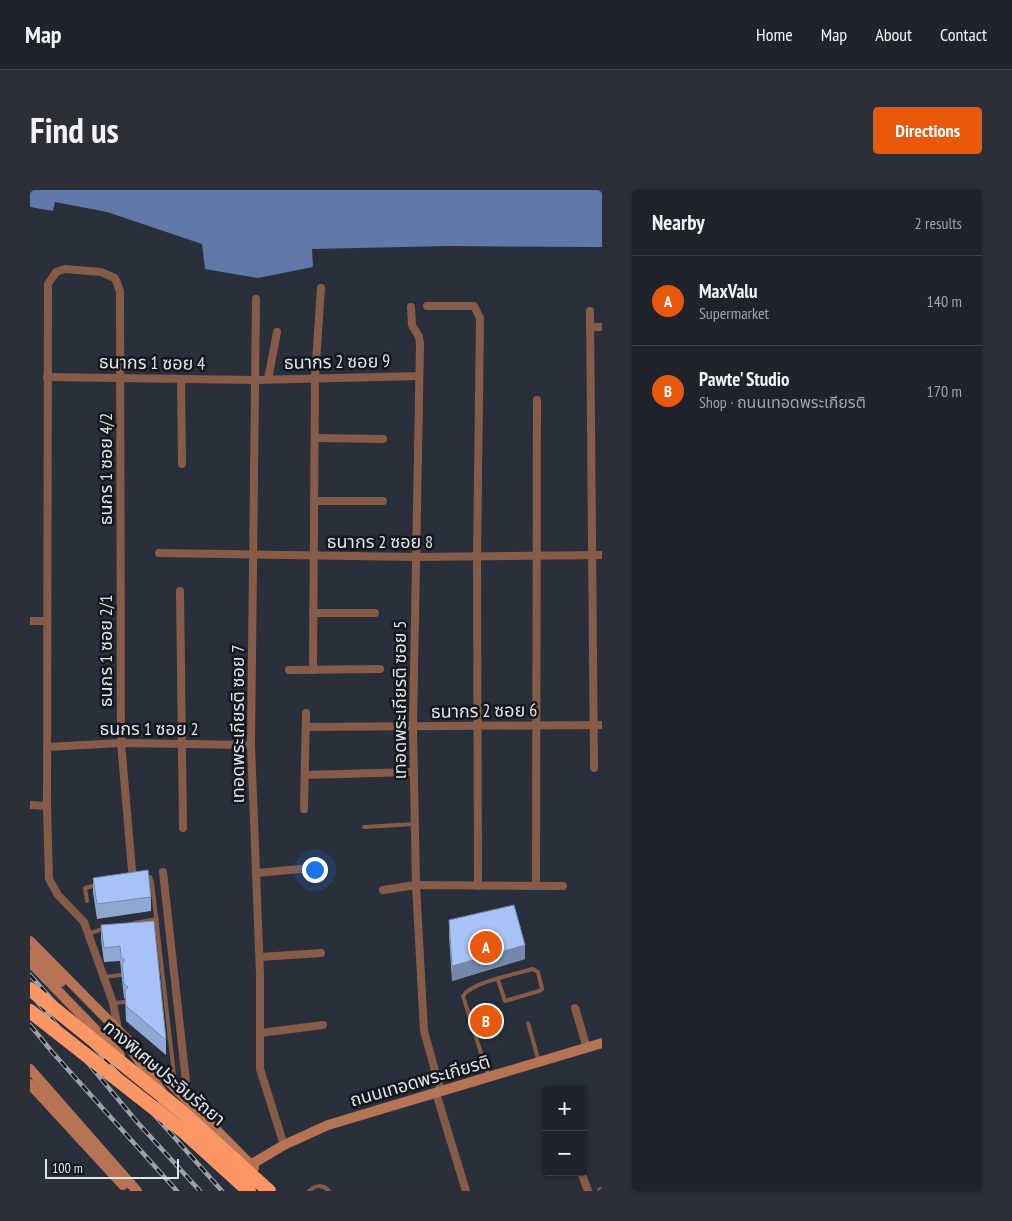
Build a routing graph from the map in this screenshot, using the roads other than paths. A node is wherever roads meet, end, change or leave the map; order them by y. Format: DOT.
graph roads {
  1 [pos="321,288"];
  2 [pos="256,299"];
  3 [pos="427,306"];
  4 [pos="411,307"];
  5 [pos="590,312"];
  6 [pos="590,327"];
  7 [pos="602,327"];
  8 [pos="277,332"];
  9 [pos="419,376"];
  10 [pos="47,377"];
  11 [pos="315,377"];
  12 [pos="121,378"];
  13 [pos="181,379"];
  14 [pos="268,379"];
  15 [pos="256,380"];
  16 [pos="537,400"];
  17 [pos="315,438"];
  18 [pos="383,439"];
  19 [pos="182,464"];
  20 [pos="315,501"];
  21 [pos="383,501"];
  22 [pos="159,553"];
  23 [pos="252,555"];
  24 [pos="536,556"];
  25 [pos="592,556"];
  26 [pos="602,556"];
  27 [pos="315,557"];
  28 [pos="416,557"];
  29 [pos="477,557"];
  30 [pos="120,559"];
  31 [pos="180,591"];
  32 [pos="313,613"];
  33 [pos="376,613"];
  34 [pos="30,620"];
  35 [pos="47,621"];
  36 [pos="380,669"];
  37 [pos="289,670"];
  38 [pos="313,670"];
  39 [pos="306,713"];
  40 [pos="537,725"];
  41 [pos="593,725"];
  42 [pos="602,725"];
  43 [pos="478,726"];
  44 [pos="306,727"];
  45 [pos="413,727"];
  46 [pos="122,743"];
  47 [pos="182,743"];
  48 [pos="251,746"];
  49 [pos="47,748"];
  50 [pos="594,768"];
  51 [pos="414,772"];
  52 [pos="305,775"];
  53 [pos="30,805"];
  54 [pos="47,806"];
  55 [pos="304,808"];
  56 [pos="415,824"];
  57 [pos="364,827"];
  58 [pos="183,828"];
  59 [pos="312,868"];
  60 [pos="132,870"];
  61 [pos="163,872"];
  62 [pos="256,873"];
  63 [pos="140,879"];
  64 [pos="105,884"];
  65 [pos="416,885"];
  66 [pos="478,886"];
  67 [pos="536,886"];
  68 [pos="563,886"];
  69 [pos="383,890"];
  70 [pos="87,902"];
  71 [pos="157,919"];
  72 [pos="129,924"];
  73 [pos="111,927"];
  74 [pos="88,934"];
  75 [pos="30,941"];
  76 [pos="321,953"];
  77 [pos="30,954"];
  78 [pos="260,957"];
  79 [pos="30,962"];
  80 [pos="121,975"];
  81 [pos="104,977"];
  82 [pos="498,980"];
  83 [pos="30,989"];
  84 [pos="124,1002"];
  85 [pos="113,1003"];
  86 [pos="575,1008"];
  87 [pos="30,1011"];
  88 [pos="102,1020"];
  89 [pos="528,1023"];
  90 [pos="323,1025"];
  91 [pos="118,1029"];
  92 [pos="260,1034"];
  93 [pos="602,1043"];
  94 [pos="587,1048"];
  95 [pos="539,1062"];
  96 [pos="155,1065"];
  97 [pos="30,1069"];
  98 [pos="489,1078"];
  99 [pos="30,1084"];
  100 [pos="176,1087"];
  101 [pos="439,1092"];
  102 [pos="188,1100"];
  103 [pos="176,1117"];
  104 [pos="284,1145"];
  105 [pos="252,1164"];
  106 [pos="582,1176"];
  107 [pos="128,1191"];
  108 [pos="137,1191"];
  109 [pos="249,1191"];
  110 [pos="253,1191"];
  111 [pos="268,1191"];
  112 [pos="309,1191"];
  113 [pos="329,1191"];
  114 [pos="466,1191"];
  115 [pos="588,1191"];
  1 -- 11 [label="street"];
  2 -- 15 [label="street, เทอดพระเกียรติ ซอย 7"];
  3 -- 29 [label="street"];
  4 -- 9 [label="street, เทอดพระเกียรติ ซอย 5"];
  5 -- 6 [label="street"];
  6 -- 7 [label="street"];
  6 -- 25 [label="street"];
  8 -- 14 [label="street"];
  9 -- 11 [label="street, ธนากร 2 ซอย 9"];
  9 -- 28 [label="street, เทอดพระเกียรติ ซอย 5"];
  10 -- 12 [label="street, ธนากร 1 ซอย 4"];
  10 -- 12 [label="street, ธนกร 1 ซอย 4/2"];
  10 -- 35 [label="street"];
  11 -- 14 [label="street, ธนากร 2 ซอย 9"];
  11 -- 17 [label="street"];
  12 -- 13 [label="street, ธนากร 1 ซอย 4"];
  12 -- 30 [label="street, ธนกร 1 ซอย 4/2"];
  13 -- 15 [label="street, ธนากร 1 ซอย 4"];
  13 -- 19 [label="street"];
  14 -- 15 [label="street, ธนากร 2 ซอย 9"];
  15 -- 23 [label="street, เทอดพระเกียรติ ซอย 7"];
  16 -- 24 [label="street"];
  17 -- 18 [label="street"];
  17 -- 20 [label="street"];
  20 -- 21 [label="street"];
  20 -- 27 [label="street"];
  22 -- 23 [label="street, ธนากร 2 ซอย 8"];
  23 -- 27 [label="street, ธนากร 2 ซอย 8"];
  23 -- 48 [label="street, เทอดพระเกียรติ ซอย 7"];
  24 -- 25 [label="street, ธนากร 2 ซอย 8"];
  24 -- 29 [label="street, ธนากร 2 ซอย 8"];
  24 -- 40 [label="street"];
  25 -- 26 [label="street, ธนากร 2 ซอย 8"];
  25 -- 41 [label="street"];
  27 -- 28 [label="street, ธนากร 2 ซอย 8"];
  27 -- 32 [label="street"];
  28 -- 29 [label="street, ธนากร 2 ซอย 8"];
  28 -- 45 [label="street, เทอดพระเกียรติ ซอย 5"];
  29 -- 43 [label="street"];
  30 -- 46 [label="street, ธนกร 1 ซอย 2/1"];
  31 -- 47 [label="street"];
  32 -- 33 [label="street"];
  32 -- 38 [label="street"];
  34 -- 35 [label="street"];
  35 -- 49 [label="street"];
  36 -- 38 [label="street"];
  37 -- 38 [label="street"];
  39 -- 44 [label="street"];
  40 -- 41 [label="street, ธนากร 2 ซอย 6"];
  40 -- 43 [label="street, ธนากร 2 ซอย 6"];
  40 -- 67 [label="street"];
  41 -- 42 [label="street, ธนากร 2 ซอย 6"];
  41 -- 50 [label="street"];
  43 -- 45 [label="street, ธนากร 2 ซอย 6"];
  43 -- 66 [label="street"];
  44 -- 45 [label="street, ธนากร 2 ซอย 6"];
  44 -- 52 [label="street"];
  45 -- 51 [label="street, เทอดพระเกียรติ ซอย 5"];
  46 -- 47 [label="street, ธนกร 1 ซอย 2"];
  46 -- 49 [label="street, ธนกร 1 ซอย 2"];
  46 -- 60 [label="street, ธนกร 1 ซอย 2/1"];
  47 -- 48 [label="street, ธนกร 1 ซอย 2"];
  47 -- 58 [label="street"];
  48 -- 62 [label="street, เทอดพระเกียรติ ซอย 7"];
  49 -- 54 [label="street"];
  51 -- 52 [label="street"];
  51 -- 56 [label="street, เทอดพระเกียรติ ซอย 5"];
  52 -- 55 [label="street"];
  53 -- 54 [label="street"];
  54 -- 74 [label="street"];
  56 -- 57 [label="lane"];
  56 -- 65 [label="street, เทอดพระเกียรติ ซอย 5"];
  59 -- 62 [label="street"];
  61 -- 102 [label="street"];
  62 -- 78 [label="street, เทอดพระเกียรติ ซอย 7"];
  63 -- 71 [label="lane"];
  64 -- 70 [label="lane"];
  65 -- 66 [label="street"];
  65 -- 69 [label="street"];
  65 -- 101 [label="street, เทอดพระเกียรติ ซอย 5"];
  66 -- 67 [label="street"];
  67 -- 68 [label="street"];
  71 -- 72 [label="lane"];
  71 -- 100 [label="lane"];
  73 -- 74 [label="lane"];
  74 -- 81 [label="street"];
  75 -- 91 [label="main road"];
  76 -- 78 [label="street"];
  77 -- 88 [label="main road"];
  78 -- 92 [label="street, เทอดพระเกียรติ ซอย 7"];
  79 -- 103 [label="main road"];
  80 -- 81 [label="lane"];
  81 -- 85 [label="street"];
  82 -- 82 [label="lane"];
  82 -- 98 [label="lane"];
  83 -- 111 [label="highway, ทางพิเศษประจิมรัถยา, bridge"];
  84 -- 85 [label="lane"];
  85 -- 91 [label="street"];
  86 -- 94 [label="street"];
  87 -- 109 [label="highway, ทางพิเศษประจิมรัถยา, bridge"];
  88 -- 96 [label="main road"];
  88 -- 103 [label="main road"];
  89 -- 95 [label="lane"];
  90 -- 92 [label="street"];
  91 -- 96 [label="main road"];
  92 -- 104 [label="street, เทอดพระเกียรติ ซอย 7"];
  93 -- 94 [label="main road, ถนนเทอดพระเกียรติ"];
  94 -- 95 [label="main road, ถนนเทอดพระเกียรติ"];
  95 -- 98 [label="main road, ถนนเทอดพระเกียรติ"];
  96 -- 100 [label="main road"];
  97 -- 108 [label="main road"];
  98 -- 101 [label="main road, ถนนเทอดพระเกียรติ"];
  99 -- 107 [label="main road"];
  100 -- 102 [label="main road"];
  101 -- 104 [label="main road, ถนนเทอดพระเกียรติ"];
  101 -- 114 [label="street, เทอดพระเกียรติ ซอย 5"];
  102 -- 105 [label="main road"];
  103 -- 110 [label="main road"];
  104 -- 105 [label="main road, ถนนเทอดพระเกียรติ"];
  105 -- 111 [label="main road"];
  106 -- 115 [label="street"];
  112 -- 113 [label="lane"];
}
